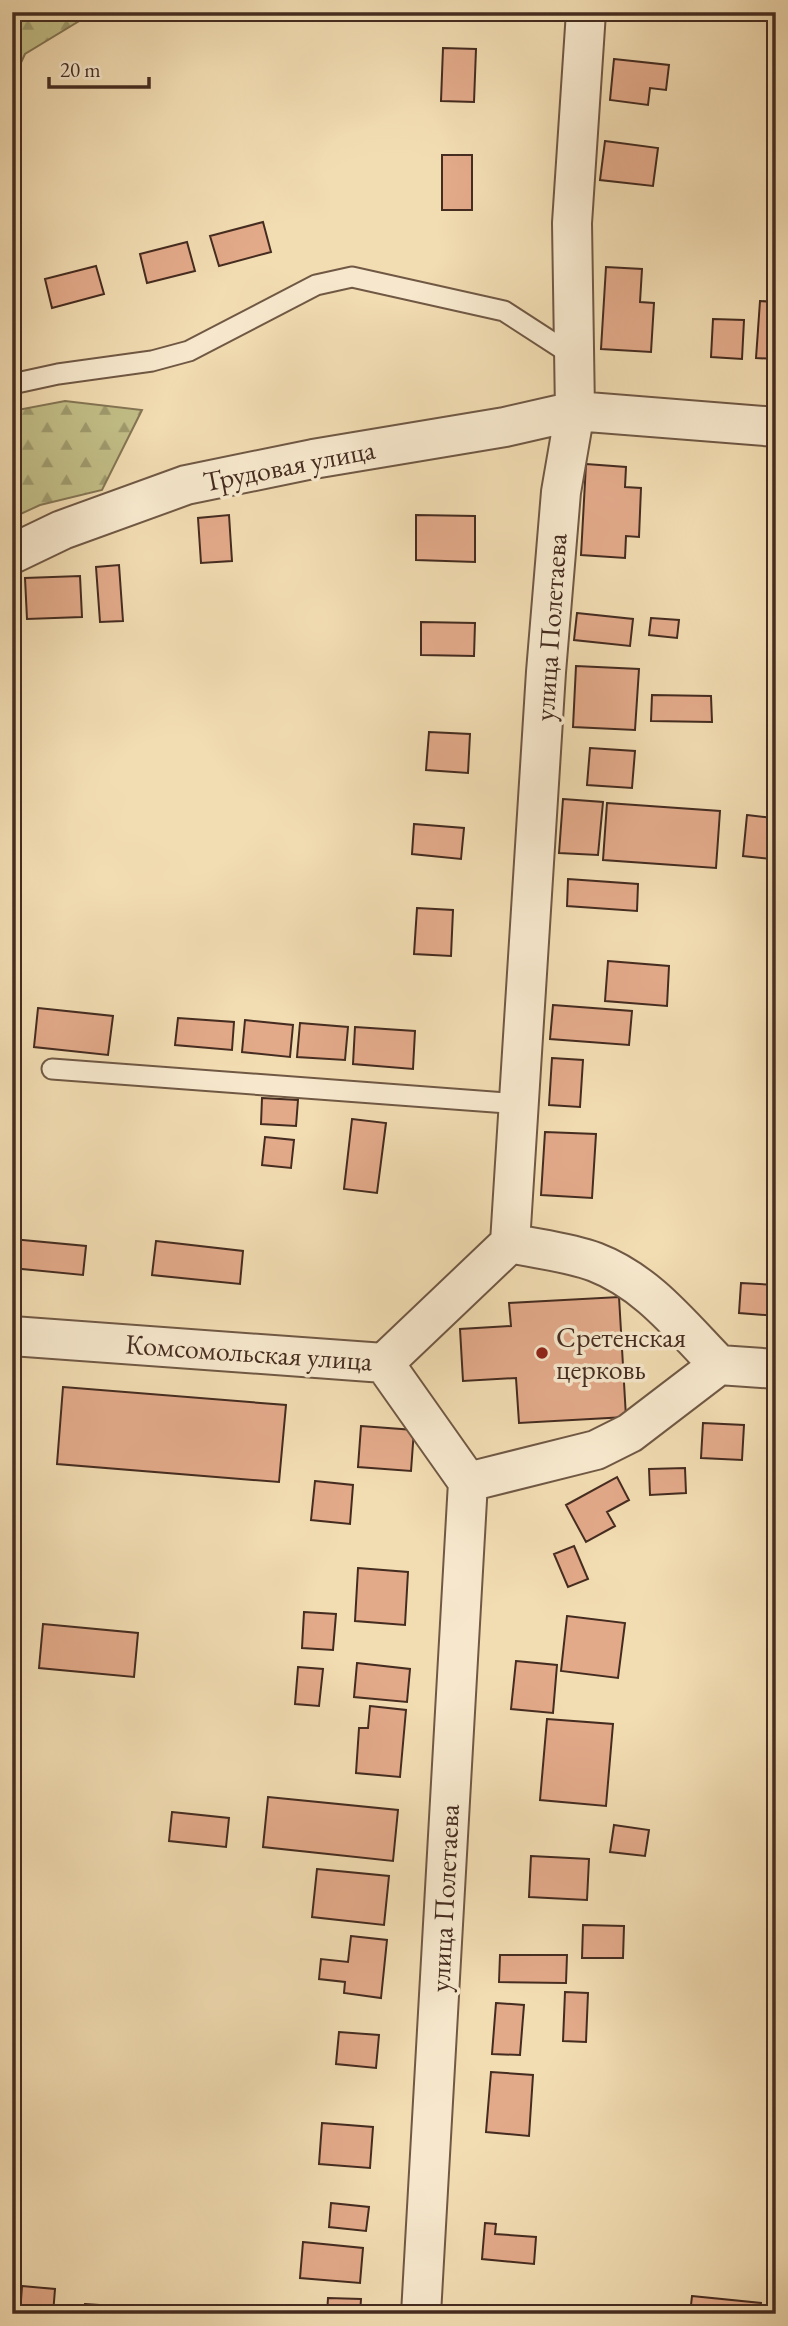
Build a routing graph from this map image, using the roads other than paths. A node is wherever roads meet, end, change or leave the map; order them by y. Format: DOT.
graph roads {
  1 [pos="586,12"];
  2 [pos="575,357"];
  3 [pos="12,383"];
  4 [pos="575,411"];
  5 [pos="776,427"];
  6 [pos="12,554"];
  7 [pos="52,1069"];
  8 [pos="519,1104"];
  9 [pos="510,1243"];
  10 [pos="12,1336"];
  11 [pos="384,1363"];
  12 [pos="719,1364"];
  13 [pos="776,1369"];
  14 [pos="468,1482"];
  15 [pos="421,2314"];
  1 -- 2 [label="street, улица Полетаева"];
  2 -- 3 [label="lane"];
  2 -- 4 [label="street, улица Полетаева"];
  4 -- 5 [label="street, Трудовая улица"];
  4 -- 6 [label="street, Трудовая улица"];
  4 -- 8 [label="street, улица Полетаева"];
  7 -- 8 [label="lane"];
  8 -- 9 [label="street, улица Полетаева"];
  9 -- 11 [label="street, Комсомольская улица"];
  9 -- 12 [label="street"];
  10 -- 11 [label="street, Комсомольская улица"];
  11 -- 14 [label="street"];
  12 -- 13 [label="street"];
  12 -- 14 [label="street"];
  14 -- 15 [label="street, улица Полетаева"];
}
